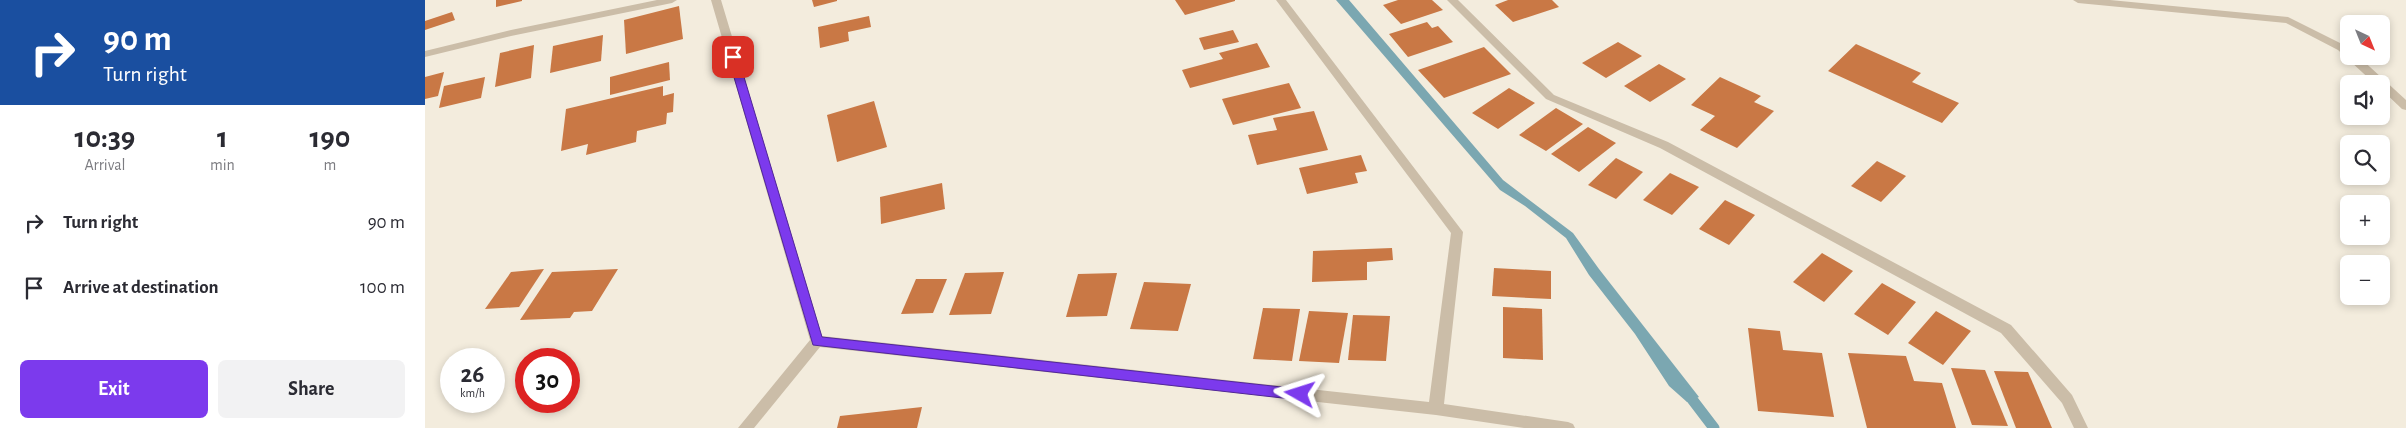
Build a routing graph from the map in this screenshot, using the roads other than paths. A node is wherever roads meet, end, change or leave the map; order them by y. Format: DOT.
graph roads {
  1 [pos="672,0"];
  2 [pos="717,0"];
  3 [pos="1281,0"];
  4 [pos="1452,0"];
  5 [pos="2078,0"];
  6 [pos="2340,47"];
  7 [pos="425,54"];
  8 [pos="2361,65"];
  9 [pos="2406,106"];
  10 [pos="817,341"];
  11 [pos="1436,409"];
  12 [pos="745,428"];
  13 [pos="1568,428"];
  14 [pos="2081,428"];
  1 -- 7 [label="street"];
  2 -- 10 [label="street"];
  3 -- 11 [label="street"];
  4 -- 14 [label="street"];
  5 -- 6 [label="street"];
  8 -- 9 [label="street"];
  10 -- 11 [label="street"];
  10 -- 12 [label="street"];
  11 -- 13 [label="street"];
}
